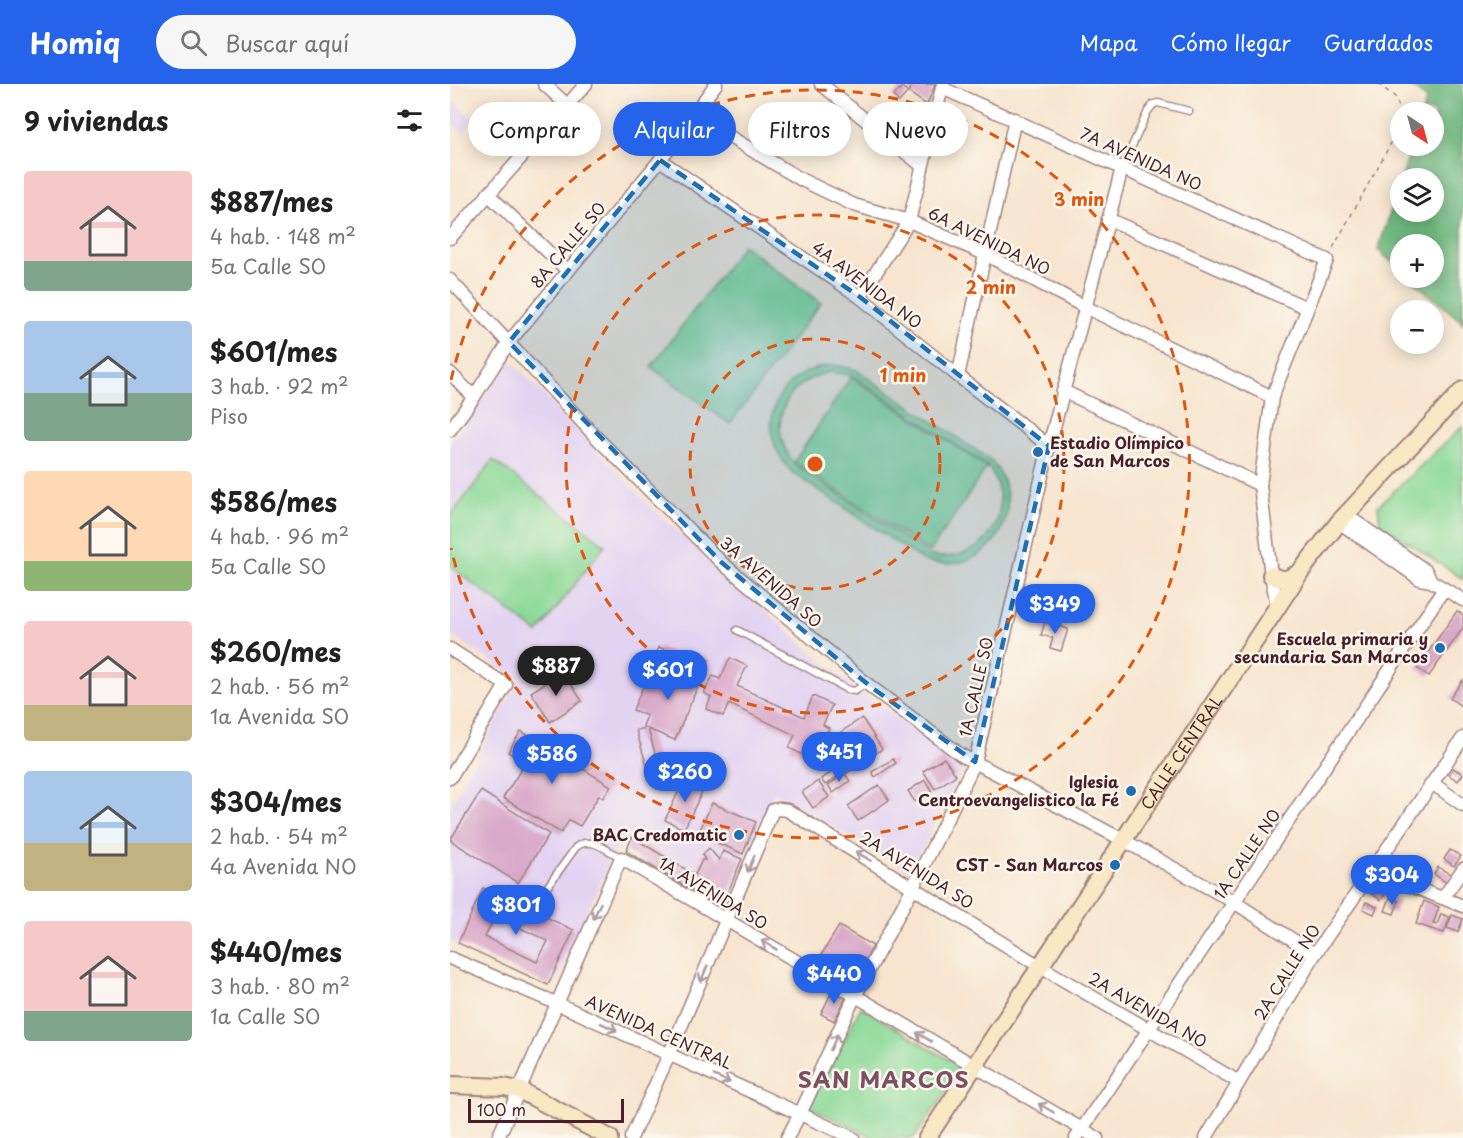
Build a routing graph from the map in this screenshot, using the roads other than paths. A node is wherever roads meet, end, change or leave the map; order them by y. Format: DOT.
graph roads {
  1 [pos="544,84"];
  2 [pos="586,84"];
  3 [pos="716,84"];
  4 [pos="821,84"];
  5 [pos="943,86"];
  6 [pos="564,102"];
  7 [pos="570,102"];
  8 [pos="703,102"];
  9 [pos="1189,111"];
  10 [pos="1015,119"];
  11 [pos="736,141"];
  12 [pos="522,156"];
  13 [pos="663,156"];
  14 [pos="660,160"];
  15 [pos="921,165"];
  16 [pos="1122,168"];
  17 [pos="488,194"];
  18 [pos="1108,219"];
  19 [pos="909,220"];
  20 [pos="450,238"];
  21 [pos="985,254"];
  22 [pos="568,271"];
  23 [pos="450,280"];
  24 [pos="860,297"];
  25 [pos="1085,307"];
  26 [pos="1307,308"];
  27 [pos="508,342"];
  28 [pos="450,372"];
  29 [pos="958,376"];
  30 [pos="1463,390"];
  31 [pos="1063,391"];
  32 [pos="474,397"];
  33 [pos="1272,397"];
  34 [pos="450,430"];
  35 [pos="1049,446"];
  36 [pos="1260,485"];
  37 [pos="1342,518"];
  38 [pos="1301,572"];
  39 [pos="1271,575"];
  40 [pos="1444,589"];
  41 [pos="1463,600"];
  42 [pos="1278,609"];
  43 [pos="737,630"];
  44 [pos="450,649"];
  45 [pos="866,683"];
  46 [pos="1463,738"];
  47 [pos="975,762"];
  48 [pos="450,777"];
  49 [pos="1432,783"];
  50 [pos="1463,805"];
  51 [pos="1125,841"];
  52 [pos="621,858"];
  53 [pos="1463,868"];
  54 [pos="1372,871"];
  55 [pos="913,887"];
  56 [pos="545,890"];
  57 [pos="1443,898"];
  58 [pos="1234,902"];
  59 [pos="1463,906"];
  60 [pos="727,920"];
  61 [pos="1315,954"];
  62 [pos="450,958"];
  63 [pos="1041,967"];
  64 [pos="855,996"];
  65 [pos="556,1003"];
  66 [pos="1149,1029"];
  67 [pos="669,1055"];
  68 [pos="975,1066"];
  69 [pos="1239,1082"];
  70 [pos="450,1085"];
  71 [pos="519,1090"];
  72 [pos="800,1114"];
  73 [pos="1079,1134"];
  74 [pos="498,1138"];
  75 [pos="610,1138"];
  76 [pos="631,1138"];
  77 [pos="787,1138"];
  78 [pos="854,1138"];
  79 [pos="927,1138"];
  80 [pos="1097,1138"];
  81 [pos="1206,1138"];
  1 -- 6 [label="street"];
  2 -- 7 [label="street"];
  3 -- 8 [label="street, 8A CALLE SO"];
  4 -- 15 [label="street"];
  5 -- 10 [label="street, 7A AVENIDA NO"];
  5 -- 15 [label="street"];
  9 -- 16 [label="lane"];
  10 -- 16 [label="street, 7A AVENIDA NO"];
  10 -- 21 [label="street"];
  11 -- 19 [label="street, 6A AVENIDA NO"];
  12 -- 17 [label="street"];
  13 -- 14 [label="street, 8A CALLE SO"];
  14 -- 22 [label="street, 8A CALLE SO"];
  14 -- 24 [label="street, 4A AVENIDA NO"];
  15 -- 19 [label="street"];
  16 -- 18 [label="street, 1A CALLE SO"];
  16 -- 26 [label="street, 7A AVENIDA NO"];
  17 -- 20 [label="street"];
  17 -- 22 [label="street"];
  18 -- 25 [label="street, 1A CALLE SO"];
  18 -- 26 [label="street"];
  19 -- 21 [label="street, 6A AVENIDA NO"];
  19 -- 24 [label="street"];
  21 -- 25 [label="street, 6A AVENIDA NO"];
  21 -- 29 [label="street"];
  22 -- 27 [label="street, 8A CALLE SO"];
  23 -- 27 [label="street, 3A AVENIDA SO"];
  24 -- 29 [label="street, 4A AVENIDA NO"];
  25 -- 31 [label="street, 1A CALLE SO"];
  25 -- 33 [label="street, 6A AVENIDA NO"];
  26 -- 33 [label="street"];
  27 -- 32 [label="street, 8A CALLE SO"];
  27 -- 45 [label="street, 3A AVENIDA SO"];
  28 -- 32 [label="street"];
  29 -- 35 [label="street, 4A AVENIDA NO"];
  30 -- 37 [label="main road, CALLE CENTRAL"];
  31 -- 35 [label="street, 1A CALLE SO"];
  31 -- 36 [label="street"];
  32 -- 34 [label="street, 8A CALLE SO"];
  33 -- 36 [label="street"];
  35 -- 47 [label="street, 1A CALLE SO"];
  36 -- 39 [label="street"];
  37 -- 38 [label="main road, CALLE CENTRAL"];
  37 -- 40 [label="street"];
  38 -- 39 [label="main road"];
  38 -- 42 [label="main road, CALLE CENTRAL"];
  39 -- 42 [label="street"];
  40 -- 41 [label="street"];
  40 -- 58 [label="street, 1A CALLE NO"];
  42 -- 51 [label="main road, CALLE CENTRAL"];
  43 -- 45 [label="lane"];
  44 -- 48 [label="street"];
  45 -- 47 [label="street, 3A AVENIDA SO"];
  46 -- 49 [label="street, 2A CALLE NO"];
  47 -- 51 [label="street, 3A AVENIDA SO"];
  47 -- 55 [label="street, 1A CALLE SO"];
  49 -- 50 [label="street"];
  49 -- 54 [label="street, 2A CALLE NO"];
  51 -- 58 [label="street, 3A AVENIDA SO"];
  51 -- 63 [label="main road, CALLE CENTRAL"];
  52 -- 56 [label="lane"];
  52 -- 60 [label="street, 1A AVENIDA SO"];
  52 -- 65 [label="street, one-way"];
  53 -- 57 [label="street"];
  54 -- 57 [label="street"];
  54 -- 61 [label="street, 2A CALLE NO"];
  55 -- 60 [label="street, 2A AVENIDA SO, one-way"];
  55 -- 63 [label="street, 2A AVENIDA SO"];
  55 -- 64 [label="street, 1A CALLE SO"];
  57 -- 59 [label="street"];
  58 -- 61 [label="street, 3A AVENIDA SO"];
  58 -- 66 [label="street, 1A CALLE NO"];
  64 -- 60 [label="street, 1A AVENIDA SO, one-way"];
  60 -- 67 [label="street, one-way"];
  61 -- 69 [label="street, 2A CALLE NO"];
  62 -- 65 [label="street, AVENIDA CENTRAL"];
  63 -- 66 [label="street, 2A AVENIDA NO"];
  63 -- 68 [label="main road, CALLE CENTRAL"];
  68 -- 64 [label="street, 1A AVENIDA SO, one-way"];
  72 -- 64 [label="street, 1A CALLE SO, one-way"];
  65 -- 67 [label="street, AVENIDA CENTRAL, one-way"];
  65 -- 71 [label="street"];
  66 -- 69 [label="street, 2A AVENIDA NO"];
  66 -- 73 [label="street, 1A CALLE NO"];
  67 -- 72 [label="street, AVENIDA CENTRAL, one-way"];
  67 -- 76 [label="street"];
  73 -- 68 [label="street, 1A AVENIDA SO, one-way"];
  68 -- 79 [label="main road, CALLE CENTRAL"];
  69 -- 81 [label="street, 2A CALLE NO"];
  70 -- 71 [label="main road"];
  71 -- 74 [label="street"];
  71 -- 75 [label="main road"];
  72 -- 77 [label="street, 1A CALLE SO"];
  72 -- 78 [label="street, AVENIDA CENTRAL"];
  73 -- 80 [label="street, 1A AVENIDA SO"];
}
